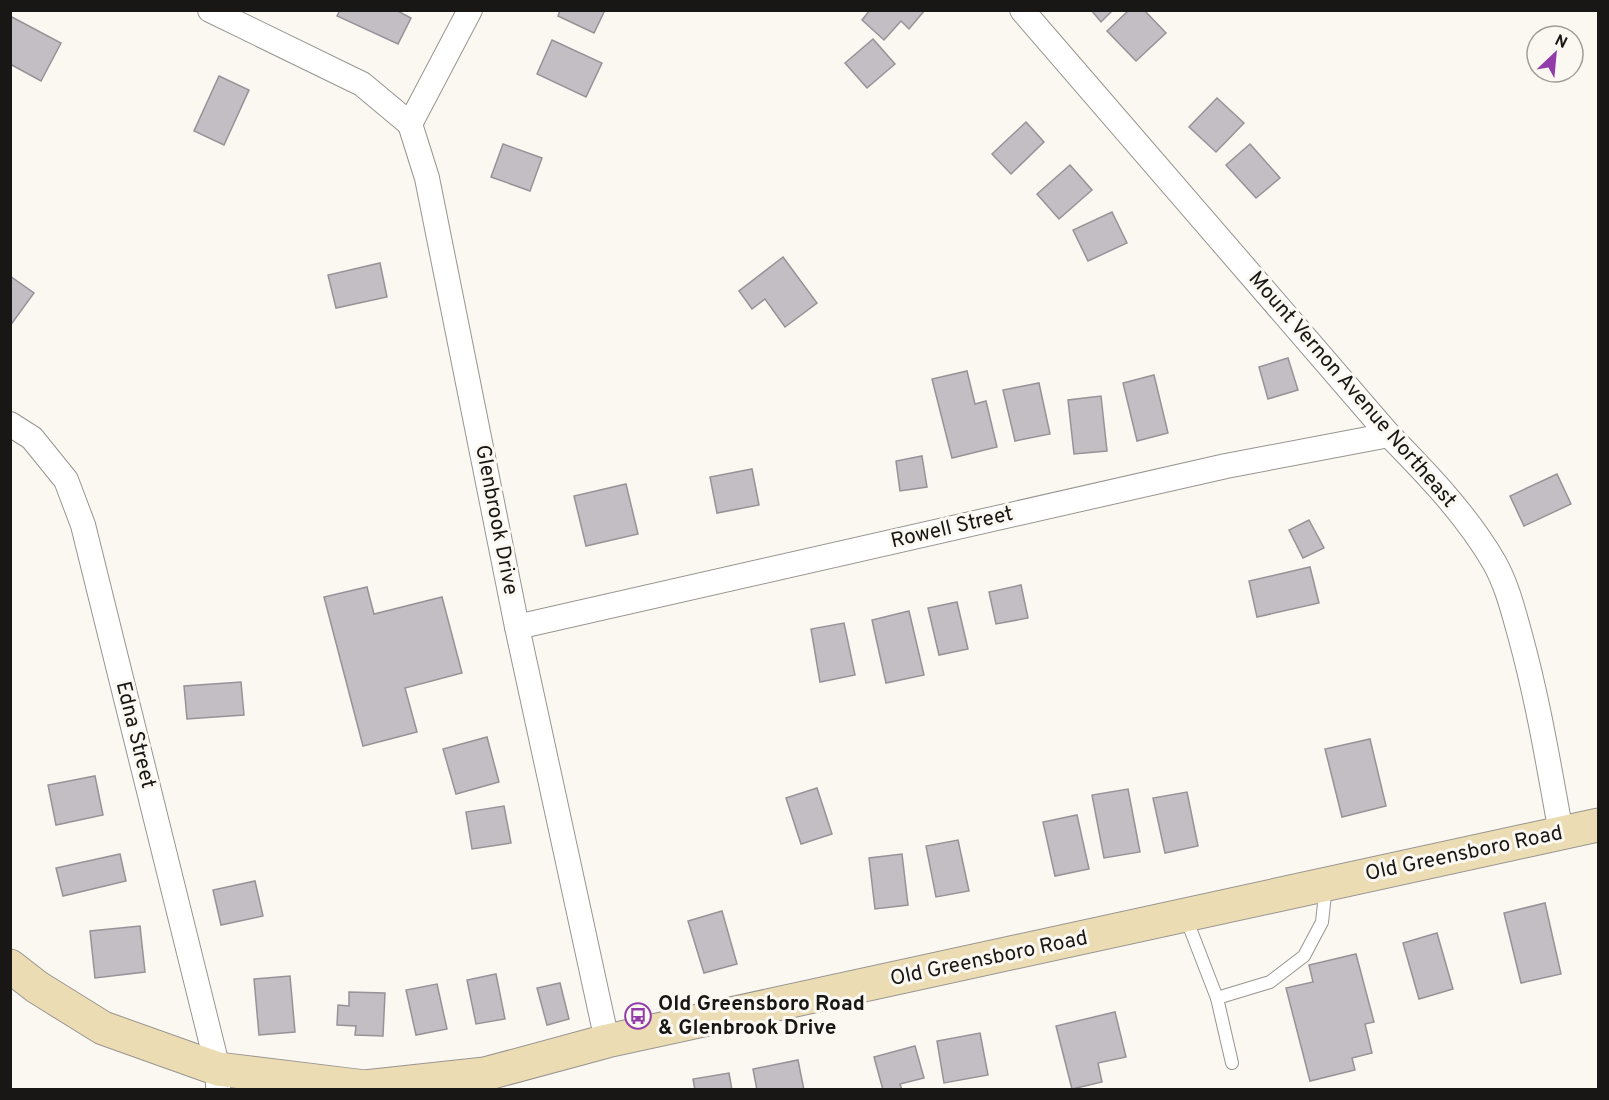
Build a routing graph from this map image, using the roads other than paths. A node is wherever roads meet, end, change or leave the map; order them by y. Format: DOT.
graph roads {
  1 [pos="210,10"];
  2 [pos="470,10"];
  3 [pos="1022,10"];
  4 [pos="410,124"];
  5 [pos="10,424"];
  6 [pos="1389,435"];
  7 [pos="517,627"];
  8 [pos="1599,825"];
  9 [pos="1562,833"];
  10 [pos="1326,884"];
  11 [pos="1186,916"];
  12 [pos="10,966"];
  13 [pos="1217,998"];
  14 [pos="607,1041"];
  15 [pos="1232,1063"];
  16 [pos="218,1079"];
  17 [pos="310,1085"];
  18 [pos="374,1088"];
  1 -- 4 [label="street"];
  2 -- 4 [label="street"];
  3 -- 6 [label="street, Mount Vernon Avenue Northeast"];
  4 -- 7 [label="street, Glenbrook Drive"];
  5 -- 16 [label="street, Edna Street"];
  6 -- 7 [label="street, Rowell Street"];
  6 -- 9 [label="street, Mount Vernon Avenue Northeast"];
  7 -- 14 [label="street, Glenbrook Drive"];
  8 -- 9 [label="street, Old Greensboro Road"];
  9 -- 10 [label="street, Old Greensboro Road"];
  10 -- 11 [label="street, Old Greensboro Road"];
  10 -- 13 [label="lane"];
  11 -- 13 [label="lane"];
  11 -- 14 [label="street, Old Greensboro Road"];
  12 -- 16 [label="street, Old Greensboro Road"];
  13 -- 15 [label="lane"];
  14 -- 18 [label="street, Old Greensboro Road"];
  16 -- 17 [label="street, Old Greensboro Road"];
  17 -- 18 [label="street, Old Greensboro Road"];
}
